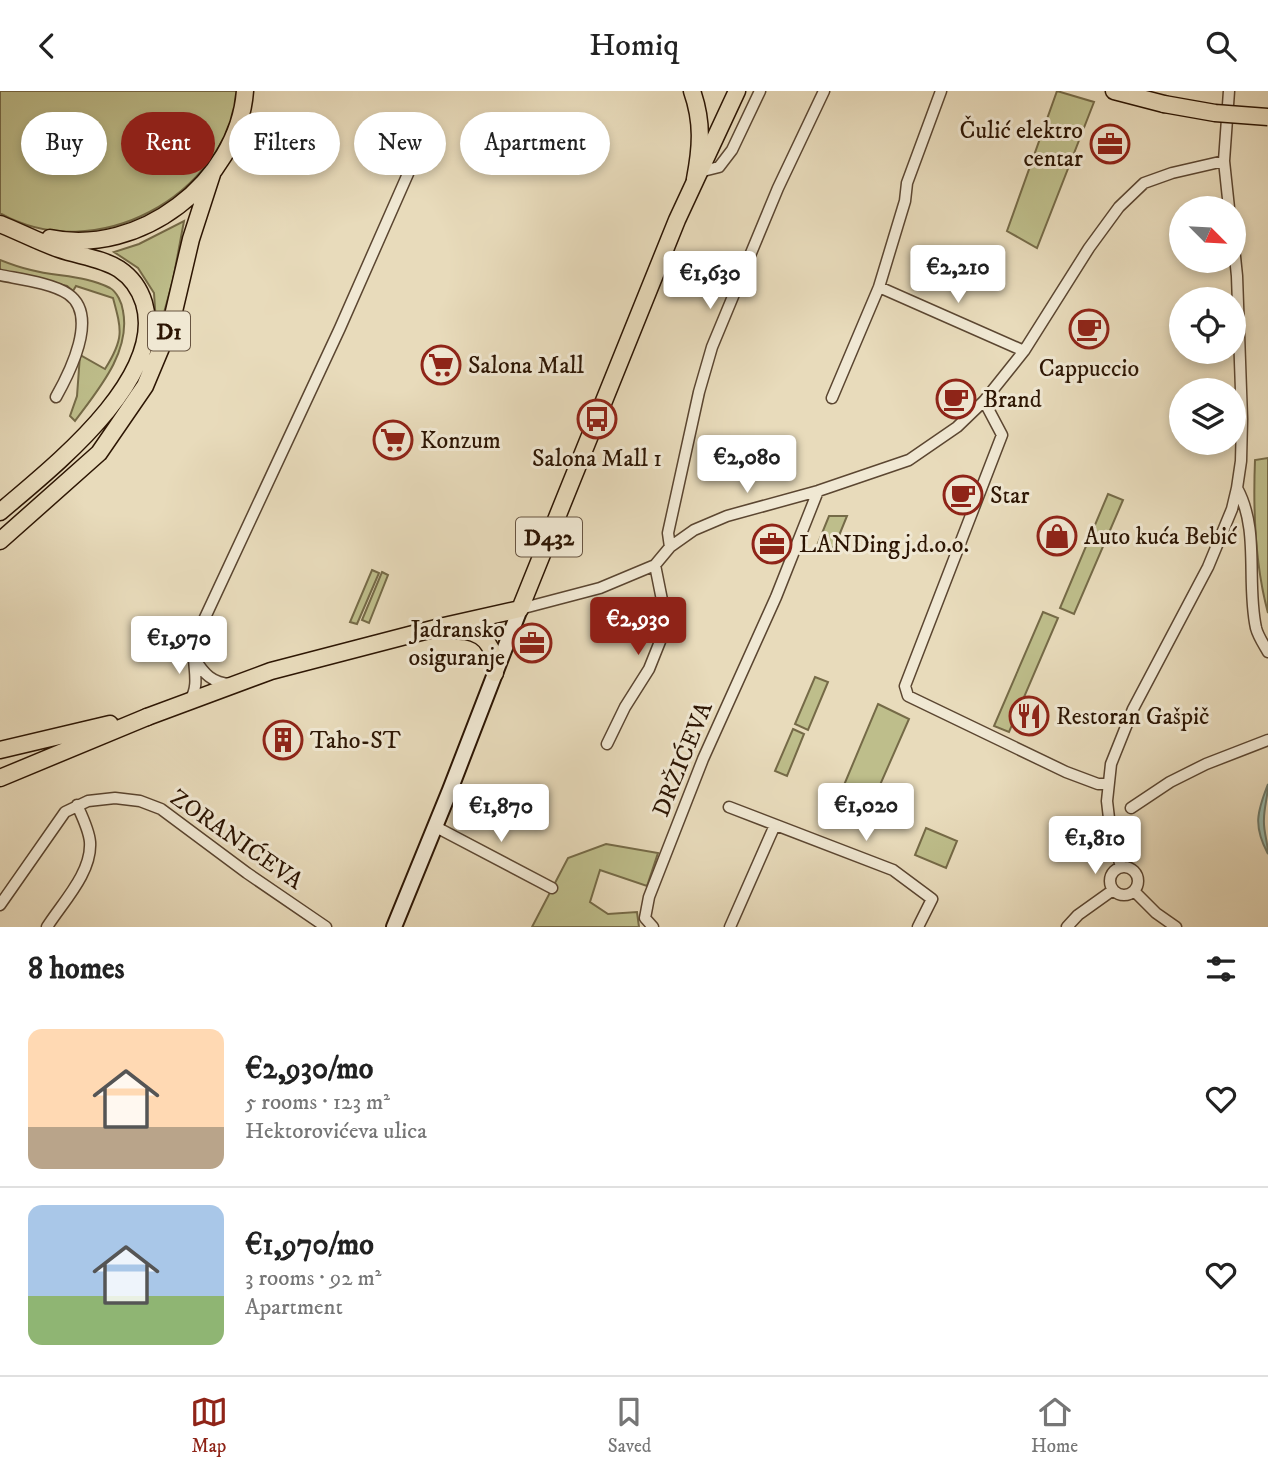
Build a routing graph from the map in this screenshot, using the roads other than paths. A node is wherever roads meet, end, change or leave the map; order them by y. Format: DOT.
graph roads {
  1 [pos="692,91"];
  2 [pos="737,91"];
  3 [pos="760,91"];
  4 [pos="824,91"];
  5 [pos="941,91"];
  6 [pos="1230,91"];
  7 [pos="1119,92"];
  8 [pos="246,93"];
  9 [pos="1268,117"];
  10 [pos="1224,161"];
  11 [pos="215,167"];
  12 [pos="210,175"];
  13 [pos="212,175"];
  14 [pos="407,175"];
  15 [pos="697,176"];
  16 [pos="1228,196"];
  17 [pos="0,225"];
  18 [pos="20,232"];
  19 [pos="1237,273"];
  20 [pos="0,275"];
  21 [pos="879,287"];
  22 [pos="1024,351"];
  23 [pos="56,397"];
  24 [pos="832,398"];
  25 [pos="984,401"];
  26 [pos="1237,488"];
  27 [pos="818,491"];
  28 [pos="0,512"];
  29 [pos="0,541"];
  30 [pos="670,547"];
  31 [pos="656,565"];
  32 [pos="520,609"];
  33 [pos="444,626"];
  34 [pos="1268,652"];
  35 [pos="194,658"];
  36 [pos="495,673"];
  37 [pos="235,685"];
  38 [pos="189,701"];
  39 [pos="147,717"];
  40 [pos="1268,740"];
  41 [pos="607,744"];
  42 [pos="0,750"];
  43 [pos="0,778"];
  44 [pos="1107,784"];
  45 [pos="77,805"];
  46 [pos="729,807"];
  47 [pos="1131,808"];
  48 [pos="775,825"];
  49 [pos="436,827"];
  50 [pos="1121,867"];
  51 [pos="552,888"];
  52 [pos="1113,890"];
  53 [pos="1134,891"];
  54 [pos="0,905"];
  55 [pos="47,927"];
  56 [pos="326,927"];
  57 [pos="394,927"];
  58 [pos="653,927"];
  59 [pos="730,927"];
  60 [pos="918,927"];
  61 [pos="1067,927"];
  62 [pos="1176,927"];
  1 -- 15 [label="main road"];
  2 -- 15 [label="main road, D432"];
  3 -- 15 [label="street"];
  4 -- 30 [label="street"];
  5 -- 21 [label="street"];
  6 -- 10 [label="street"];
  7 -- 9 [label="main road, bridge"];
  8 -- 11 [label="main road, D1"];
  10 -- 16 [label="street"];
  10 -- 22 [label="street"];
  12 -- 18 [label="main road"];
  13 -- 29 [label="main road, D1"];
  14 -- 35 [label="street"];
  15 -- 32 [label="main road, D432"];
  17 -- 18 [label="main road, D1"];
  18 -- 28 [label="main road, D1"];
  19 -- 26 [label="street"];
  20 -- 23 [label="street"];
  21 -- 22 [label="street"];
  21 -- 24 [label="street"];
  22 -- 25 [label="street"];
  25 -- 27 [label="street"];
  25 -- 44 [label="street"];
  26 -- 34 [label="street"];
  26 -- 44 [label="street"];
  27 -- 30 [label="street"];
  27 -- 58 [label="street, DRŽIĆEVA"];
  30 -- 31 [label="street"];
  31 -- 32 [label="street"];
  31 -- 41 [label="street"];
  32 -- 33 [label="main road"];
  32 -- 36 [label="main road"];
  33 -- 36 [label="main road"];
  33 -- 37 [label="main road"];
  35 -- 37 [label="street"];
  35 -- 38 [label="street"];
  36 -- 49 [label="main road"];
  37 -- 38 [label="main road"];
  38 -- 39 [label="main road"];
  39 -- 42 [label="main road"];
  39 -- 43 [label="main road"];
  40 -- 47 [label="street"];
  44 -- 50 [label="street"];
  45 -- 54 [label="street, ZORANIĆEVA"];
  45 -- 55 [label="street"];
  45 -- 56 [label="street, ZORANIĆEVA"];
  46 -- 48 [label="street"];
  48 -- 59 [label="street"];
  48 -- 60 [label="street"];
  49 -- 51 [label="street"];
  49 -- 57 [label="main road"];
  50 -- 52 [label="street"];
  50 -- 53 [label="street"];
  52 -- 53 [label="street"];
  52 -- 61 [label="street"];
  53 -- 62 [label="street"];
}
